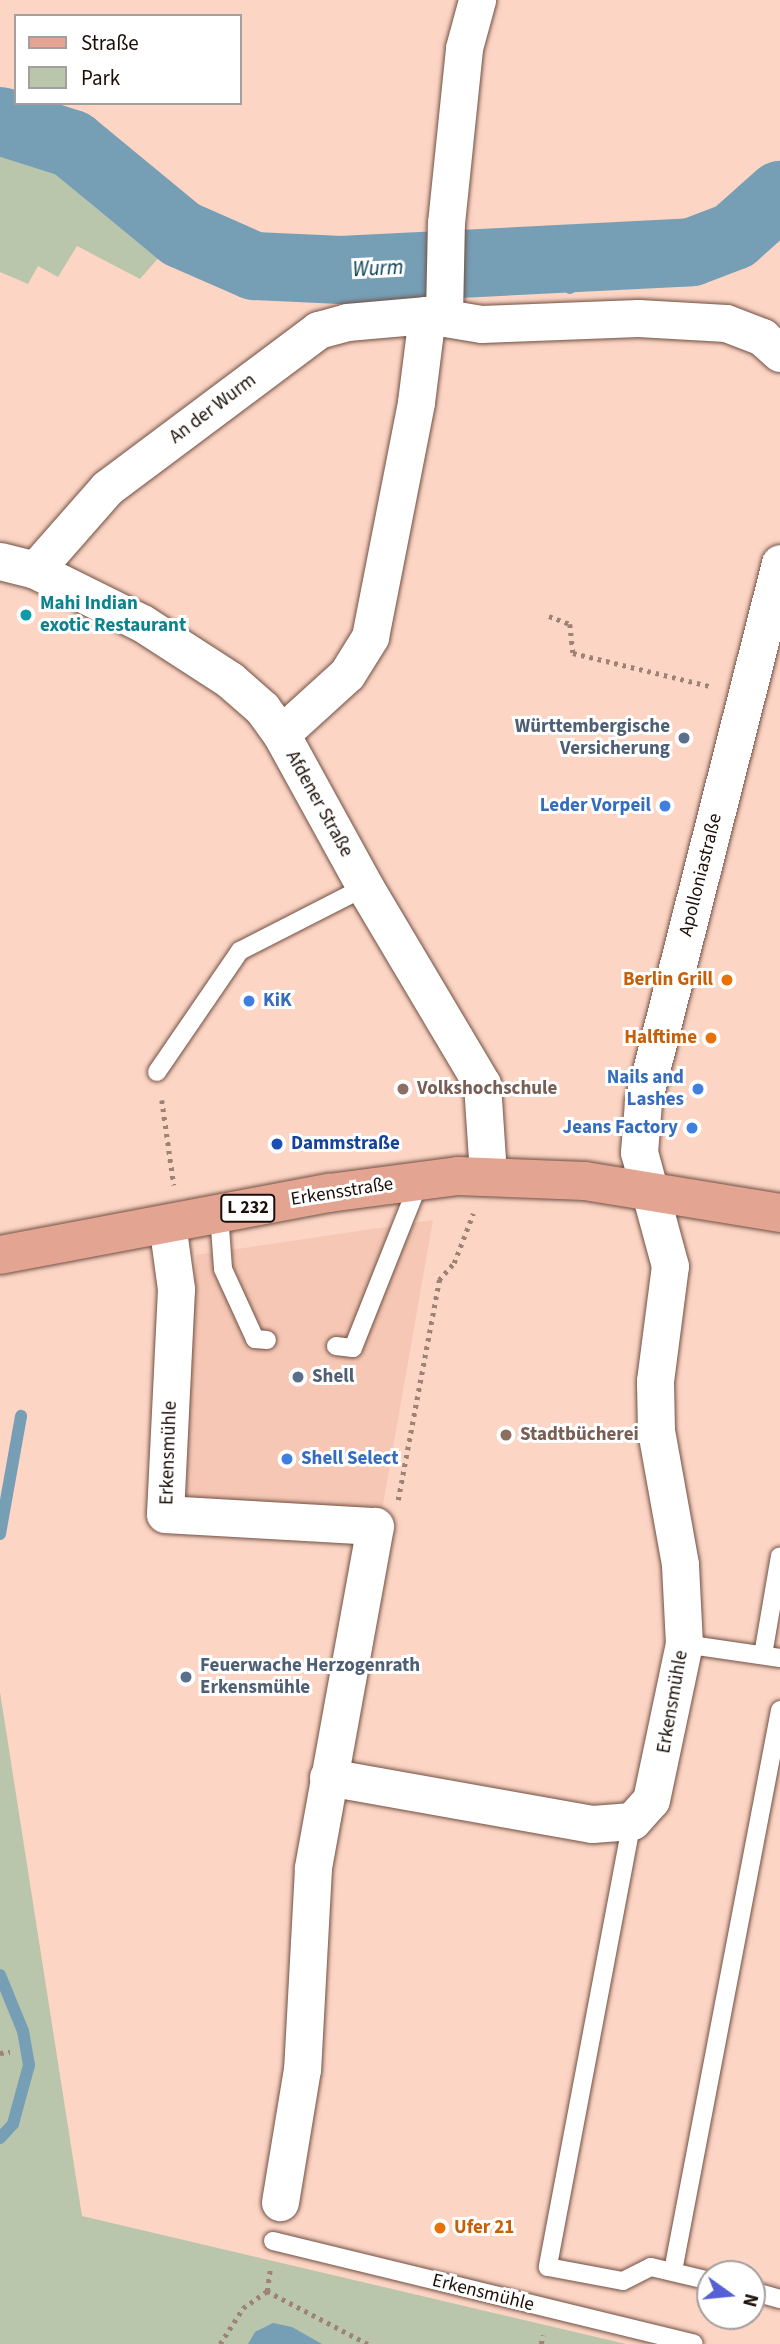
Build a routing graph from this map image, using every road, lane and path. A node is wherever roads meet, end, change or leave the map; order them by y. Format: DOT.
graph roads {
  1 [pos="477,0"];
  2 [pos="438,306"];
  3 [pos="780,353"];
  4 [pos="0,561"];
  5 [pos="35,570"];
  6 [pos="778,578"];
  7 [pos="549,616"];
  8 [pos="747,695"];
  9 [pos="281,734"];
  10 [pos="365,887"];
  11 [pos="157,1072"];
  12 [pos="488,1175"];
  13 [pos="420,1180"];
  14 [pos="646,1188"];
  15 [pos="219,1213"];
  16 [pos="780,1213"];
  17 [pos="173,1222"];
  18 [pos="0,1255"];
  19 [pos="267,1340"];
  20 [pos="336,1346"];
  21 [pos="375,1526"];
  22 [pos="780,1556"];
  23 [pos="684,1644"];
  24 [pos="771,1657"];
  25 [pos="780,1710"];
  26 [pos="328,1777"];
  27 [pos="632,1821"];
  28 [pos="10,2052"];
  29 [pos="0,2053"];
  30 [pos="280,2203"];
  31 [pos="273,2241"];
  32 [pos="673,2271"];
  33 [pos="696,2277"];
  34 [pos="220,2344"];
  35 [pos="368,2344"];
  36 [pos="694,2344"];
  1 -- 2 [label="street"];
  2 -- 3 [label="street, An der Wurm"];
  2 -- 5 [label="street, An der Wurm"];
  2 -- 9 [label="street"];
  4 -- 5 [label="street, Afdener Straße"];
  5 -- 9 [label="street, Afdener Straße"];
  6 -- 8 [label="street, Apolloniastraße"];
  7 -- 8 [label="path"];
  8 -- 14 [label="street, Apolloniastraße"];
  9 -- 10 [label="street, Afdener Straße"];
  10 -- 11 [label="lane"];
  10 -- 12 [label="street, Afdener Straße"];
  11 -- 17 [label="path"];
  12 -- 13 [label="main road, Erkensstraße / L 232"];
  12 -- 14 [label="main road, Erkensstraße / L 232"];
  12 -- 21 [label="path"];
  13 -- 15 [label="main road, Erkensstraße / L 232"];
  13 -- 20 [label="lane"];
  14 -- 16 [label="main road, L 232"];
  14 -- 23 [label="street, Erkensmühle"];
  15 -- 17 [label="main road, Erkensstraße / L 232"];
  15 -- 19 [label="lane"];
  17 -- 18 [label="main road, Erkensstraße / L 232"];
  17 -- 21 [label="street, Erkensmühle"];
  21 -- 26 [label="street"];
  22 -- 24 [label="lane"];
  23 -- 24 [label="lane"];
  23 -- 27 [label="street, Erkensmühle"];
  25 -- 32 [label="lane"];
  26 -- 27 [label="street"];
  26 -- 30 [label="street"];
  27 -- 32 [label="lane"];
  28 -- 29 [label="path"];
  31 -- 36 [label="lane, Erkensmühle"];
  32 -- 33 [label="lane"];
  34 -- 35 [label="path"];
}
